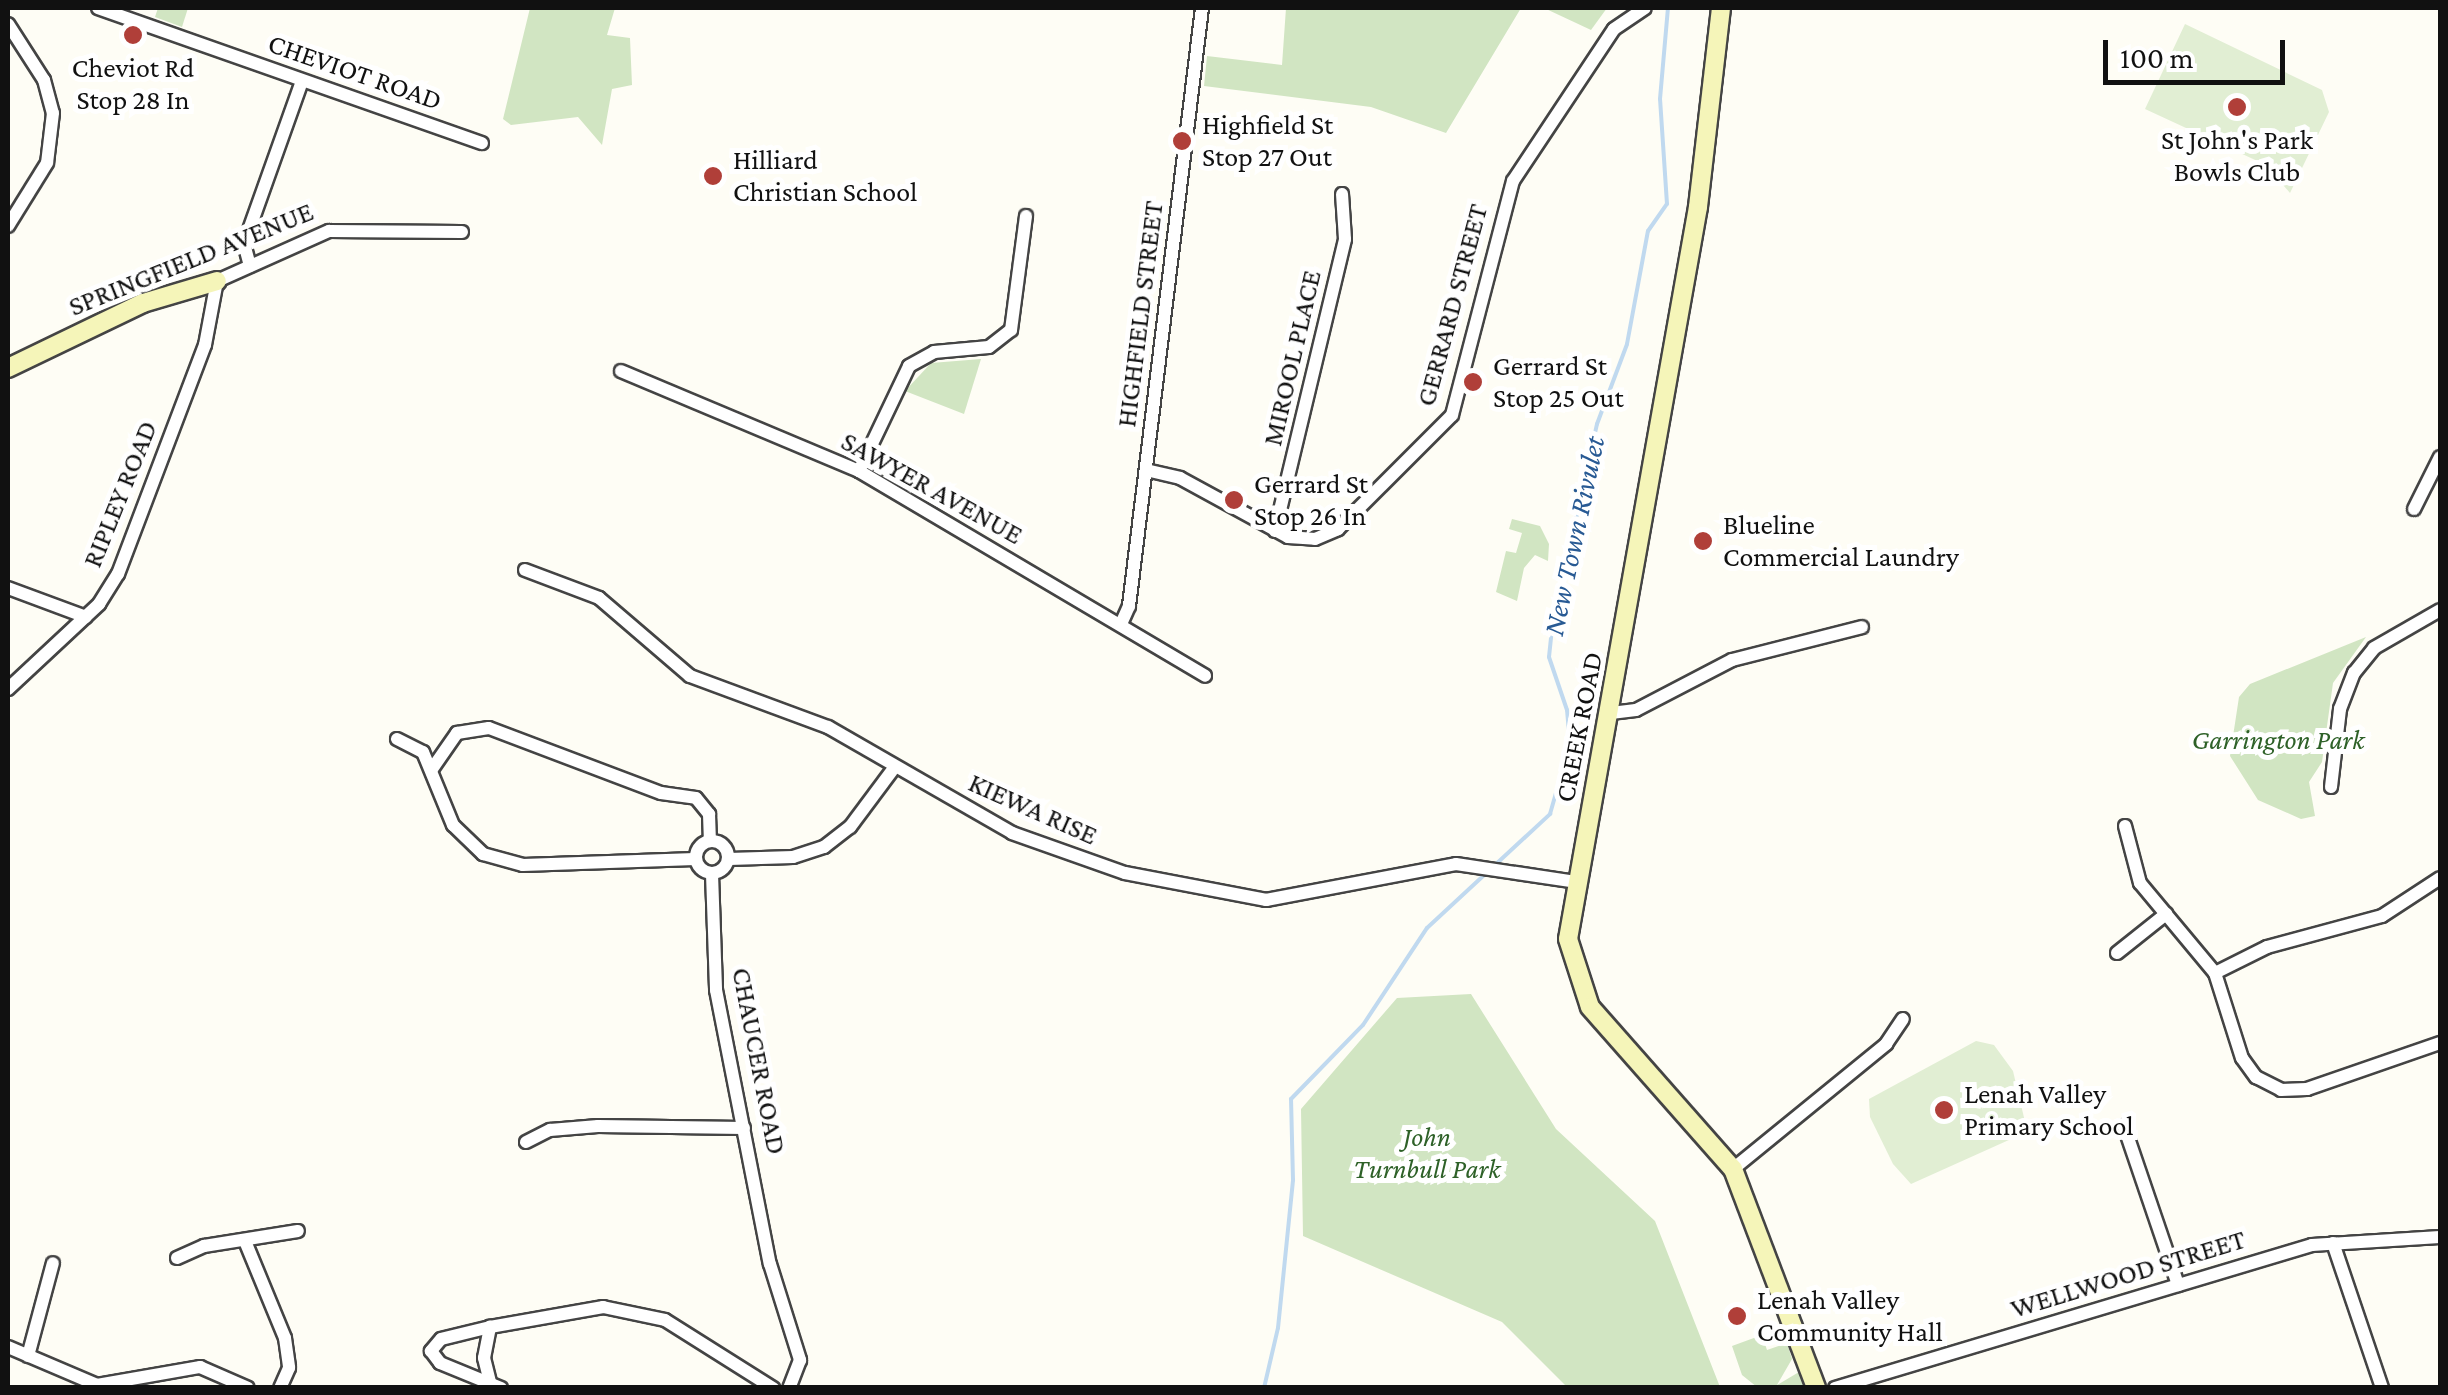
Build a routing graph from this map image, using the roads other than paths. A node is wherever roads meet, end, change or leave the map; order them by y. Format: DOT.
graph roads {
  1 [pos="98,8"];
  2 [pos="1202,8"];
  3 [pos="1644,8"];
  4 [pos="1721,8"];
  5 [pos="8,24"];
  6 [pos="302,81"];
  7 [pos="482,143"];
  8 [pos="1342,194"];
  9 [pos="1026,216"];
  10 [pos="8,226"];
  11 [pos="462,232"];
  12 [pos="250,266"];
  13 [pos="217,280"];
  14 [pos="8,368"];
  15 [pos="621,371"];
  16 [pos="2440,457"];
  17 [pos="1146,470"];
  18 [pos="859,471"];
  19 [pos="2414,509"];
  20 [pos="1275,531"];
  21 [pos="525,570"];
  22 [pos="8,588"];
  23 [pos="2440,610"];
  24 [pos="86,617"];
  25 [pos="1122,624"];
  26 [pos="1862,627"];
  27 [pos="1204,676"];
  28 [pos="8,690"];
  29 [pos="1611,713"];
  30 [pos="397,739"];
  31 [pos="894,768"];
  32 [pos="432,769"];
  33 [pos="2331,786"];
  34 [pos="2125,826"];
  35 [pos="710,841"];
  36 [pos="695,859"];
  37 [pos="729,859"];
  38 [pos="712,874"];
  39 [pos="2440,878"];
  40 [pos="1576,882"];
  41 [pos="2166,914"];
  42 [pos="2117,953"];
  43 [pos="2216,972"];
  44 [pos="1903,1020"];
  45 [pos="2440,1042"];
  46 [pos="2124,1126"];
  47 [pos="744,1128"];
  48 [pos="526,1142"];
  49 [pos="1733,1169"];
  50 [pos="298,1231"];
  51 [pos="2440,1237"];
  52 [pos="245,1241"];
  53 [pos="2333,1243"];
  54 [pos="177,1258"];
  55 [pos="53,1264"];
  56 [pos="2178,1285"];
  57 [pos="490,1327"];
  58 [pos="8,1347"];
  59 [pos="28,1356"];
  60 [pos="495,1384"];
  61 [pos="248,1388"];
  62 [pos="280,1388"];
  63 [pos="773,1388"];
  64 [pos="790,1388"];
  65 [pos="1816,1388"];
  66 [pos="1835,1388"];
  67 [pos="2382,1388"];
  1 -- 6 [label="street, CHEVIOT ROAD"];
  2 -- 17 [label="street, HIGHFIELD STREET"];
  3 -- 20 [label="street, GERRARD STREET"];
  4 -- 29 [label="street, CREEK ROAD"];
  5 -- 10 [label="street"];
  6 -- 7 [label="street, CHEVIOT ROAD"];
  6 -- 12 [label="street"];
  8 -- 20 [label="street, MIROOL PLACE"];
  9 -- 18 [label="street"];
  11 -- 12 [label="street, SPRINGFIELD AVENUE"];
  12 -- 13 [label="street, SPRINGFIELD AVENUE"];
  13 -- 14 [label="street, SPRINGFIELD AVENUE"];
  13 -- 24 [label="street, RIPLEY ROAD"];
  15 -- 18 [label="street, SAWYER AVENUE"];
  16 -- 19 [label="street"];
  17 -- 20 [label="street, GERRARD STREET"];
  17 -- 25 [label="street, HIGHFIELD STREET"];
  18 -- 25 [label="street, SAWYER AVENUE"];
  21 -- 31 [label="street, KIEWA RISE"];
  22 -- 24 [label="street"];
  23 -- 33 [label="street"];
  24 -- 28 [label="street, RIPLEY ROAD"];
  25 -- 27 [label="street, SAWYER AVENUE"];
  26 -- 29 [label="street"];
  29 -- 40 [label="street, CREEK ROAD"];
  30 -- 32 [label="street"];
  31 -- 37 [label="street"];
  31 -- 40 [label="street, KIEWA RISE"];
  32 -- 35 [label="street"];
  32 -- 36 [label="street"];
  34 -- 41 [label="street"];
  35 -- 36 [label="street"];
  35 -- 37 [label="street"];
  36 -- 38 [label="street"];
  37 -- 38 [label="street"];
  38 -- 47 [label="street, CHAUCER ROAD"];
  39 -- 43 [label="street"];
  40 -- 49 [label="street, CREEK ROAD"];
  41 -- 42 [label="street"];
  41 -- 43 [label="street"];
  43 -- 45 [label="street"];
  44 -- 49 [label="street"];
  46 -- 56 [label="street"];
  47 -- 48 [label="street"];
  47 -- 64 [label="street, CHAUCER ROAD"];
  49 -- 65 [label="street, CREEK ROAD"];
  50 -- 52 [label="street"];
  51 -- 53 [label="street, WELLWOOD STREET"];
  52 -- 54 [label="street"];
  52 -- 62 [label="street"];
  53 -- 56 [label="street, WELLWOOD STREET"];
  53 -- 67 [label="street"];
  55 -- 59 [label="street"];
  56 -- 66 [label="street, WELLWOOD STREET"];
  57 -- 60 [label="street"];
  57 -- 60 [label="street"];
  57 -- 63 [label="street"];
  58 -- 59 [label="street"];
  59 -- 61 [label="street"];
}
